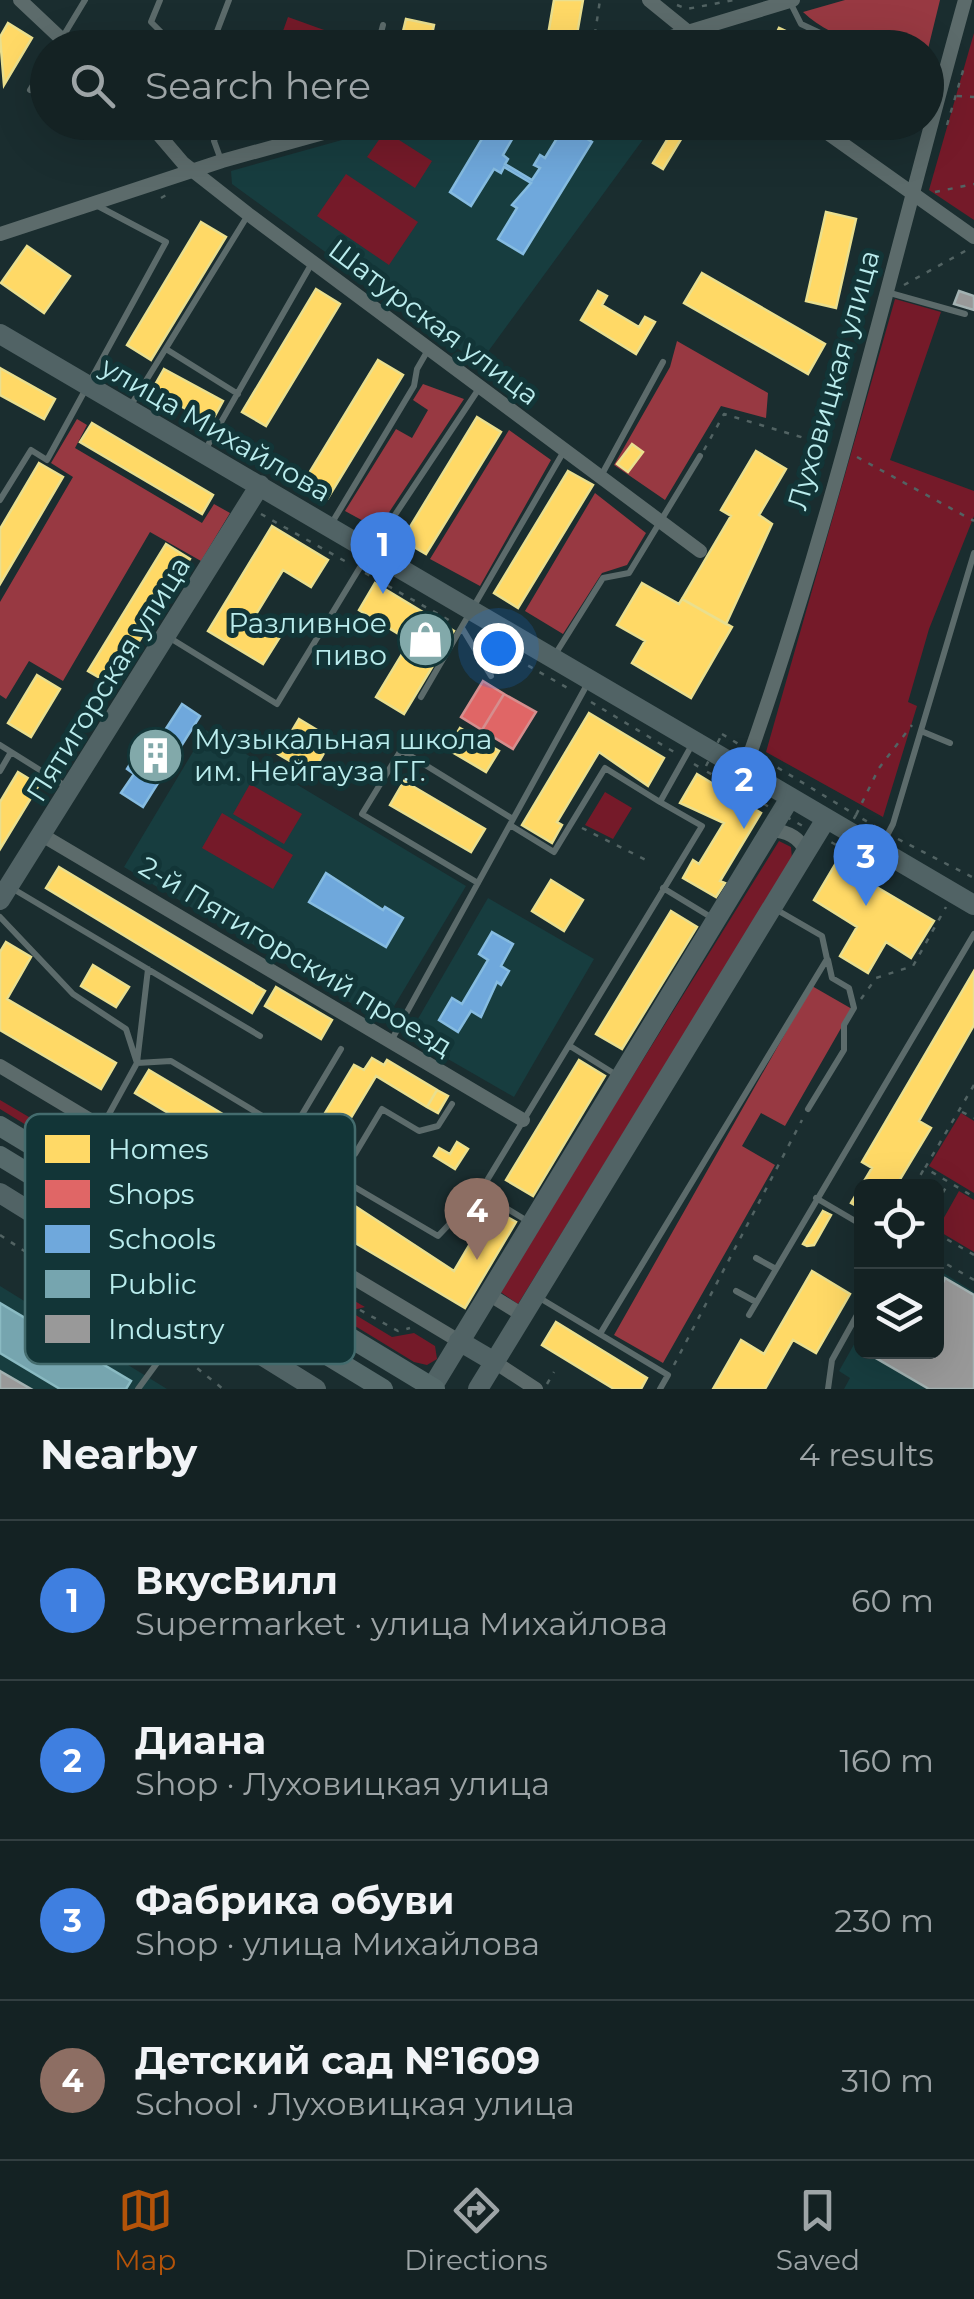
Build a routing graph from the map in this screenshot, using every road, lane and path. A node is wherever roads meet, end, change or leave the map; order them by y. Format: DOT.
graph roads {
  1 [pos="20,0"];
  2 [pos="84,0"];
  3 [pos="160,0"];
  4 [pos="229,0"];
  5 [pos="600,0"];
  6 [pos="650,0"];
  7 [pos="734,0"];
  8 [pos="965,0"];
  9 [pos="791,1"];
  10 [pos="666,7"];
  11 [pos="383,24"];
  12 [pos="49,30"];
  13 [pos="69,30"];
  14 [pos="158,30"];
  15 [pos="218,30"];
  16 [pos="382,30"];
  17 [pos="596,30"];
  18 [pos="685,30"];
  19 [pos="694,30"];
  20 [pos="814,30"];
  21 [pos="965,64"];
  22 [pos="944,77"];
  23 [pos="956,96"];
  24 [pos="974,97"];
  25 [pos="947,125"];
  26 [pos="164,140"];
  27 [pos="214,140"];
  28 [pos="297,140"];
  29 [pos="837,140"];
  30 [pos="927,140"];
  31 [pos="222,161"];
  32 [pos="193,172"];
  33 [pos="974,184"];
  34 [pos="929,193"];
  35 [pos="912,195"];
  36 [pos="94,204"];
  37 [pos="248,214"];
  38 [pos="0,234"];
  39 [pos="973,242"];
  40 [pos="312,262"];
  41 [pos="890,292"];
  42 [pos="964,314"];
  43 [pos="0,334"];
  44 [pos="166,349"];
  45 [pos="428,349"];
  46 [pos="663,362"];
  47 [pos="480,387"];
  48 [pos="89,388"];
  49 [pos="238,394"];
  50 [pos="128,410"];
  51 [pos="564,450"];
  52 [pos="845,450"];
  53 [pos="204,453"];
  54 [pos="700,456"];
  55 [pos="601,477"];
  56 [pos="260,485"];
  57 [pos="0,500"];
  58 [pos="260,513"];
  59 [pos="974,521"];
  60 [pos="662,522"];
  61 [pos="329,527"];
  62 [pos="700,551"];
  63 [pos="974,552"];
  64 [pos="364,560"];
  65 [pos="467,620"];
  66 [pos="169,638"];
  67 [pos="553,658"];
  68 [pos="490,676"];
  69 [pos="585,688"];
  70 [pos="421,697"];
  71 [pos="926,718"];
  72 [pos="922,731"];
  73 [pos="950,742"];
  74 [pos="0,746"];
  75 [pos="689,750"];
  76 [pos="11,752"];
  77 [pos="704,770"];
  78 [pos="0,771"];
  79 [pos="744,772"];
  80 [pos="71,789"];
  81 [pos="790,798"];
  82 [pos="660,802"];
  83 [pos="826,819"];
  84 [pos="511,822"];
  85 [pos="572,823"];
  86 [pos="770,830"];
  87 [pos="42,835"];
  88 [pos="838,846"];
  89 [pos="881,850"];
  90 [pos="806,852"];
  91 [pos="646,860"];
  92 [pos="974,878"];
  93 [pos="478,883"];
  94 [pos="664,888"];
  95 [pos="5,893"];
  96 [pos="948,904"];
  97 [pos="974,905"];
  98 [pos="772,906"];
  99 [pos="0,917"];
  100 [pos="715,920"];
  101 [pos="974,934"];
  102 [pos="827,959"];
  103 [pos="148,969"];
  104 [pos="854,1008"];
  105 [pos="260,1036"];
  106 [pos="391,1040"];
  107 [pos="570,1046"];
  108 [pos="341,1050"];
  109 [pos="138,1063"];
  110 [pos="0,1066"];
  111 [pos="619,1077"];
  112 [pos="974,1085"];
  113 [pos="452,1104"];
  114 [pos="808,1109"];
  115 [pos="960,1110"];
  116 [pos="86,1114"];
  117 [pos="110,1114"];
  118 [pos="260,1114"];
  119 [pos="302,1114"];
  120 [pos="974,1118"];
  121 [pos="524,1120"];
  122 [pos="0,1126"];
  123 [pos="25,1141"];
  124 [pos="355,1154"];
  125 [pos="0,1156"];
  126 [pos="925,1168"];
  127 [pos="25,1171"];
  128 [pos="918,1179"];
  129 [pos="949,1182"];
  130 [pos="355,1187"];
  131 [pos="944,1190"];
  132 [pos="480,1192"];
  133 [pos="0,1193"];
  134 [pos="974,1197"];
  135 [pos="816,1198"];
  136 [pos="25,1209"];
  137 [pos="854,1220"];
  138 [pos="530,1222"];
  139 [pos="0,1235"];
  140 [pos="944,1237"];
  141 [pos="25,1251"];
  142 [pos="974,1254"];
  143 [pos="756,1258"];
  144 [pos="944,1262"];
  145 [pos="776,1269"];
  146 [pos="355,1278"];
  147 [pos="974,1278"];
  148 [pos="736,1291"];
  149 [pos="487,1293"];
  150 [pos="534,1294"];
  151 [pos="756,1302"];
  152 [pos="360,1310"];
  153 [pos="521,1314"];
  154 [pos="749,1315"];
  155 [pos="854,1320"];
  156 [pos="414,1328"];
  157 [pos="600,1334"];
  158 [pos="355,1341"];
  159 [pos="458,1341"];
  160 [pos="492,1362"];
  161 [pos="157,1364"];
  162 [pos="192,1364"];
  163 [pos="276,1364"];
  164 [pos="343,1364"];
  165 [pos="554,1372"];
  166 [pos="668,1375"];
  167 [pos="433,1388"];
  168 [pos="138,1389"];
  169 [pos="223,1389"];
  170 [pos="316,1389"];
  171 [pos="384,1389"];
  172 [pos="478,1389"];
  173 [pos="536,1389"];
  174 [pos="544,1389"];
  175 [pos="660,1389"];
  176 [pos="828,1389"];
  1 -- 12 [label="street"];
  2 -- 13 [label="lane"];
  3 -- 14 [label="lane"];
  4 -- 15 [label="lane"];
  5 -- 17 [label="path"];
  6 -- 10 [label="street"];
  7 -- 10 [label="path"];
  8 -- 22 [label="street, Луховицкая улица"];
  9 -- 19 [label="street"];
  9 -- 20 [label="lane"];
  10 -- 18 [label="street"];
  11 -- 16 [label="lane"];
  21 -- 23 [label="path"];
  23 -- 24 [label="path"];
  23 -- 25 [label="path"];
  26 -- 32 [label="street, Шатурская улица"];
  27 -- 31 [label="lane"];
  28 -- 31 [label="street"];
  29 -- 35 [label="street"];
  30 -- 35 [label="street, Луховицкая улица"];
  31 -- 32 [label="street"];
  32 -- 36 [label="street"];
  32 -- 37 [label="street, Шатурская улица"];
  33 -- 34 [label="path"];
  35 -- 39 [label="street"];
  35 -- 41 [label="street, Луховицкая улица"];
  36 -- 38 [label="street"];
  36 -- 48 [label="lane"];
  37 -- 40 [label="street, Шатурская улица"];
  37 -- 44 [label="lane"];
  39 -- 41 [label="path"];
  40 -- 45 [label="street, Шатурская улица"];
  40 -- 49 [label="lane"];
  41 -- 42 [label="lane"];
  41 -- 52 [label="street, Луховицкая улица"];
  43 -- 48 [label="street, улица Михайлова"];
  44 -- 49 [label="lane"];
  44 -- 50 [label="lane"];
  45 -- 47 [label="street, Шатурская улица"];
  45 -- 61 [label="lane"];
  46 -- 55 [label="lane"];
  47 -- 51 [label="street, Шатурская улица"];
  47 -- 64 [label="lane"];
  48 -- 50 [label="street, улица Михайлова"];
  48 -- 57 [label="lane"];
  49 -- 53 [label="lane"];
  50 -- 53 [label="street, улица Михайлова"];
  51 -- 55 [label="street, Шатурская улица"];
  51 -- 65 [label="lane"];
  52 -- 54 [label="path"];
  52 -- 59 [label="path"];
  52 -- 79 [label="street, Луховицкая улица"];
  53 -- 56 [label="street, улица Михайлова"];
  54 -- 60 [label="lane"];
  55 -- 60 [label="street, Шатурская улица"];
  56 -- 61 [label="street, улица Михайлова"];
  56 -- 66 [label="street, Пятигорская улица"];
  58 -- 64 [label="path"];
  60 -- 62 [label="street, Шатурская улица"];
  60 -- 67 [label="lane"];
  61 -- 64 [label="street, улица Михайлова"];
  63 -- 71 [label="lane"];
  64 -- 65 [label="street, улица Михайлова"];
  64 -- 65 [label="path"];
  64 -- 66 [label="lane"];
  65 -- 67 [label="street, улица Михайлова"];
  65 -- 68 [label="lane"];
  65 -- 69 [label="path"];
  65 -- 70 [label="lane"];
  66 -- 80 [label="street, Пятигорская улица"];
  67 -- 69 [label="street, улица Михайлова"];
  69 -- 75 [label="street, улица Михайлова"];
  69 -- 75 [label="path"];
  69 -- 84 [label="lane"];
  71 -- 72 [label="lane"];
  71 -- 89 [label="path"];
  72 -- 73 [label="lane"];
  72 -- 89 [label="lane"];
  74 -- 76 [label="lane"];
  75 -- 77 [label="path"];
  75 -- 79 [label="street, улица Михайлова"];
  75 -- 82 [label="lane"];
  76 -- 78 [label="lane"];
  76 -- 80 [label="lane"];
  79 -- 81 [label="street, улица Михайлова"];
  80 -- 87 [label="street, Пятигорская улица"];
  81 -- 83 [label="street, улица Михайлова"];
  81 -- 86 [label="street"];
  82 -- 85 [label="lane"];
  82 -- 94 [label="lane"];
  83 -- 89 [label="street, улица Михайлова"];
  83 -- 90 [label="street"];
  84 -- 85 [label="lane"];
  84 -- 93 [label="lane"];
  84 -- 93 [label="lane"];
  85 -- 91 [label="path"];
  86 -- 90 [label="street"];
  86 -- 100 [label="street"];
  87 -- 95 [label="street, Пятигорская улица"];
  87 -- 106 [label="street, 2-й Пятигорский проезд"];
  88 -- 89 [label="path"];
  89 -- 92 [label="path"];
  89 -- 97 [label="street, улица Михайлова"];
  90 -- 98 [label="street"];
  93 -- 106 [label="lane"];
  94 -- 100 [label="lane"];
  94 -- 107 [label="lane"];
  95 -- 103 [label="lane"];
  96 -- 104 [label="path"];
  98 -- 102 [label="lane"];
  98 -- 150 [label="street"];
  99 -- 109 [label="lane"];
  100 -- 111 [label="street"];
  101 -- 135 [label="lane"];
  102 -- 104 [label="lane"];
  102 -- 157 [label="lane"];
  103 -- 105 [label="lane"];
  103 -- 109 [label="lane"];
  104 -- 114 [label="lane"];
  106 -- 121 [label="street, 2-й Пятигорский проезд"];
  107 -- 111 [label="lane"];
  107 -- 121 [label="lane"];
  108 -- 119 [label="lane"];
  109 -- 117 [label="lane"];
  109 -- 118 [label="lane"];
  110 -- 116 [label="street"];
  111 -- 138 [label="street"];
  112 -- 115 [label="path"];
  113 -- 124 [label="lane"];
  114 -- 166 [label="path"];
  115 -- 120 [label="path"];
  115 -- 126 [label="path"];
  121 -- 132 [label="lane"];
  122 -- 123 [label="main road"];
  125 -- 127 [label="main road"];
  126 -- 128 [label="path"];
  126 -- 129 [label="path"];
  129 -- 131 [label="path"];
  129 -- 134 [label="path"];
  130 -- 132 [label="lane"];
  132 -- 138 [label="lane"];
  133 -- 136 [label="street"];
  135 -- 137 [label="lane"];
  135 -- 145 [label="lane"];
  138 -- 149 [label="street"];
  139 -- 141 [label="path"];
  140 -- 142 [label="path"];
  143 -- 145 [label="lane"];
  144 -- 147 [label="path"];
  145 -- 151 [label="lane"];
  146 -- 159 [label="street"];
  148 -- 151 [label="lane"];
  149 -- 153 [label="street"];
  149 -- 159 [label="street"];
  150 -- 153 [label="street"];
  150 -- 157 [label="lane"];
  151 -- 154 [label="lane"];
  152 -- 156 [label="path"];
  153 -- 160 [label="street"];
  155 -- 176 [label="lane"];
  157 -- 166 [label="lane"];
  158 -- 167 [label="main road"];
  159 -- 160 [label="street"];
  159 -- 167 [label="street"];
  160 -- 172 [label="street"];
  160 -- 173 [label="street"];
  161 -- 168 [label="lane"];
  162 -- 169 [label="path"];
  163 -- 170 [label="street"];
  164 -- 171 [label="main road"];
  165 -- 174 [label="path"];
  166 -- 175 [label="lane"];
}
